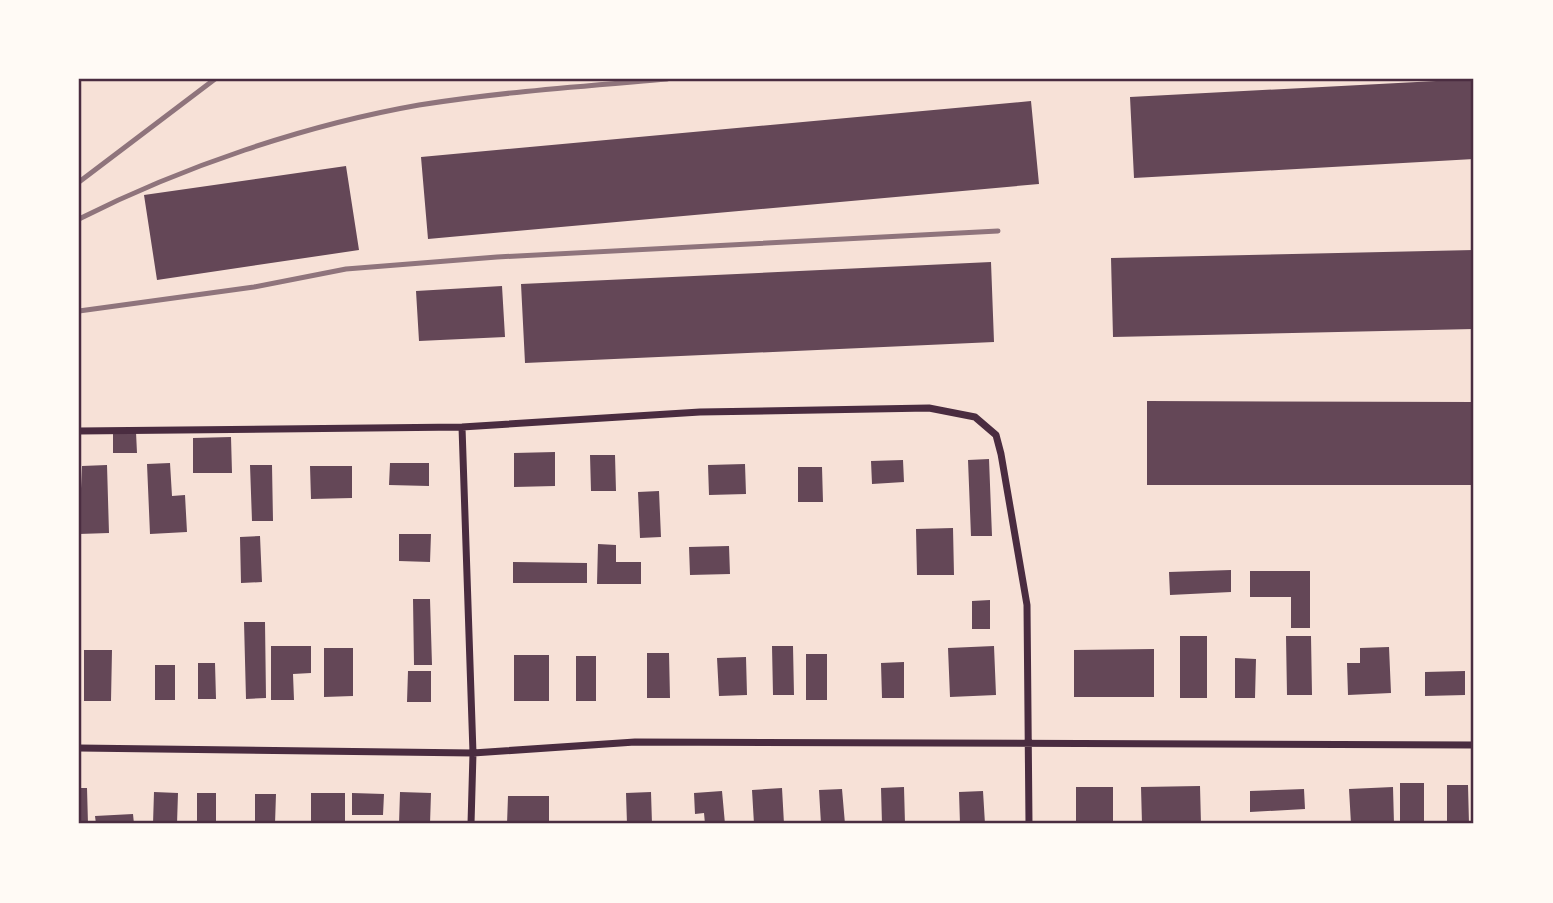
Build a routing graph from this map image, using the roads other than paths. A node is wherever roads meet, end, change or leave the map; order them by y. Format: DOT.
graph roads {
  1 [pos="462,427"];
  2 [pos="79,431"];
  3 [pos="1028,745"];
  4 [pos="1474,745"];
  5 [pos="79,748"];
  6 [pos="473,754"];
  7 [pos="471,824"];
  8 [pos="1029,824"];
  1 -- 2 [label="street"];
  1 -- 3 [label="street"];
  1 -- 6 [label="street"];
  3 -- 4 [label="street"];
  3 -- 6 [label="street"];
  3 -- 8 [label="street"];
  5 -- 6 [label="street"];
  6 -- 7 [label="street"];
}
